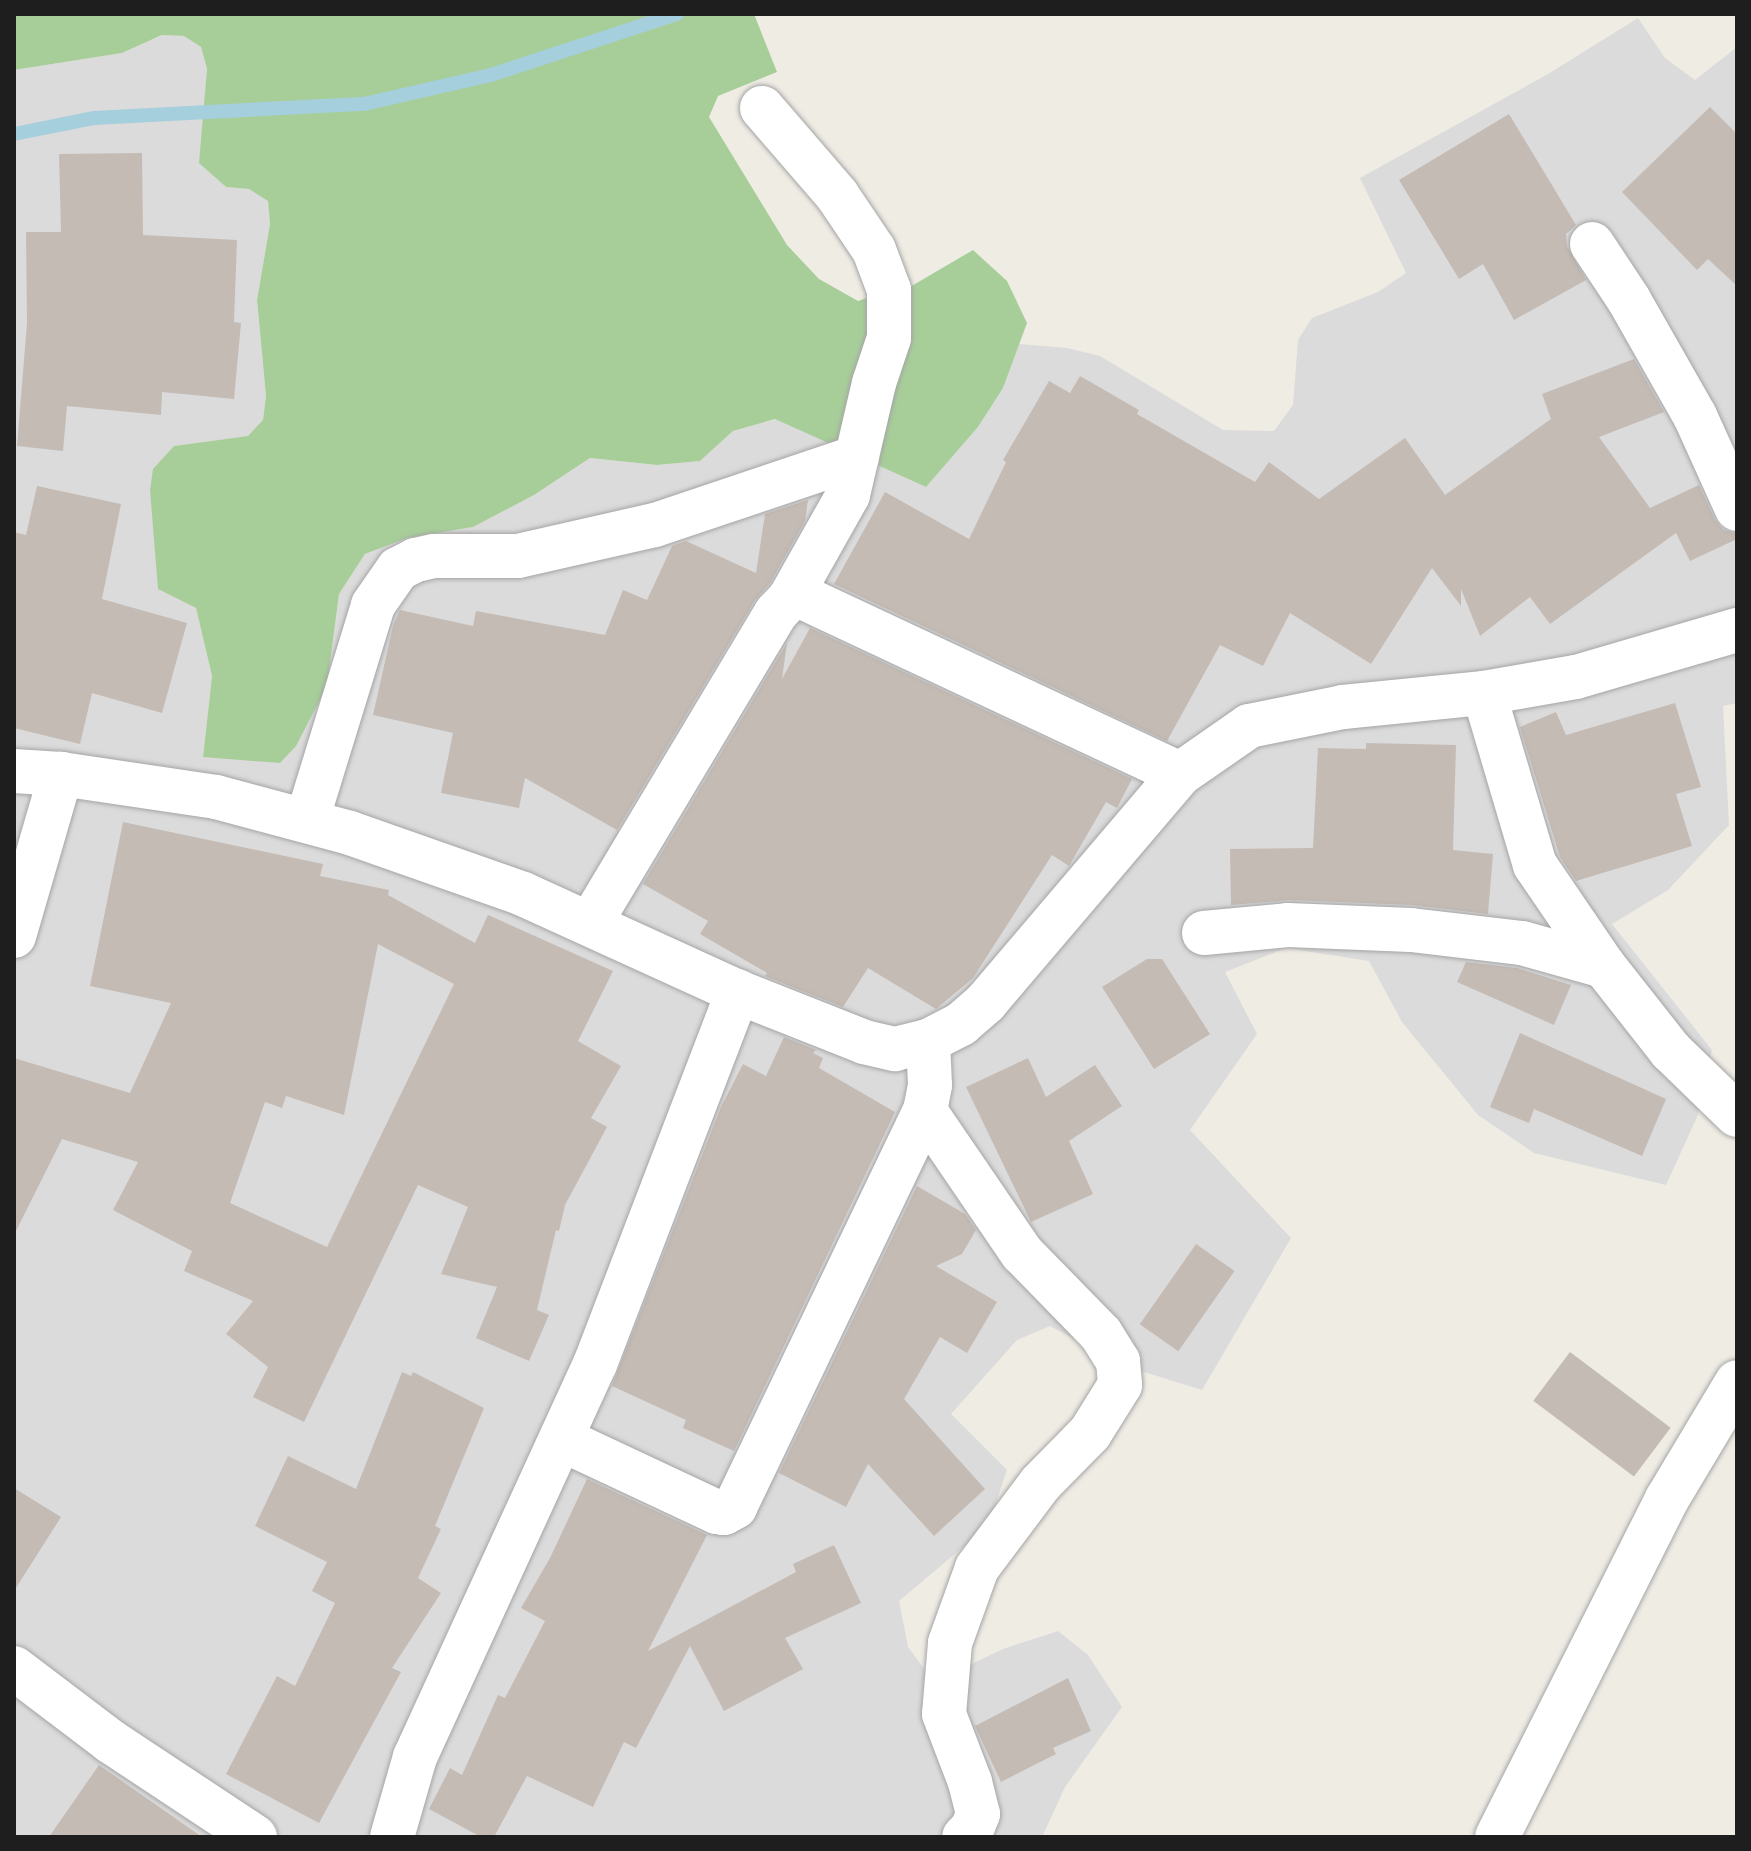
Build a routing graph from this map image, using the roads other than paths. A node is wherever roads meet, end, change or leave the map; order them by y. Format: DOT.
graph roads {
  1 [pos="762,108"];
  2 [pos="1592,244"];
  3 [pos="857,457"];
  4 [pos="1737,509"];
  5 [pos="790,598"];
  6 [pos="1737,630"];
  7 [pos="1484,693"];
  8 [pos="14,771"];
  9 [pos="61,774"];
  10 [pos="1180,774"];
  11 [pos="307,820"];
  12 [pos="591,922"];
  13 [pos="1204,933"];
  14 [pos="14,936"];
  15 [pos="1604,966"];
  16 [pos="738,992"];
  17 [pos="928,1041"];
  18 [pos="925,1111"];
  19 [pos="1737,1115"];
  20 [pos="1737,1382"];
  21 [pos="561,1439"];
  22 [pos="14,1668"];
  23 [pos="255,1837"];
  24 [pos="392,1837"];
  25 [pos="964,1837"];
  26 [pos="1497,1837"];
  1 -- 3 [label="street"];
  2 -- 4 [label="street"];
  3 -- 5 [label="street"];
  3 -- 11 [label="street"];
  5 -- 10 [label="street"];
  5 -- 12 [label="street"];
  6 -- 7 [label="street"];
  7 -- 10 [label="street"];
  7 -- 15 [label="street"];
  8 -- 9 [label="street"];
  9 -- 11 [label="street"];
  9 -- 14 [label="street"];
  10 -- 17 [label="street"];
  11 -- 12 [label="street"];
  12 -- 16 [label="street"];
  13 -- 15 [label="street"];
  15 -- 19 [label="street"];
  16 -- 17 [label="street"];
  16 -- 21 [label="street"];
  17 -- 18 [label="street"];
  18 -- 21 [label="street"];
  18 -- 25 [label="street"];
  20 -- 26 [label="street"];
  21 -- 24 [label="street"];
  22 -- 23 [label="street"];
}
